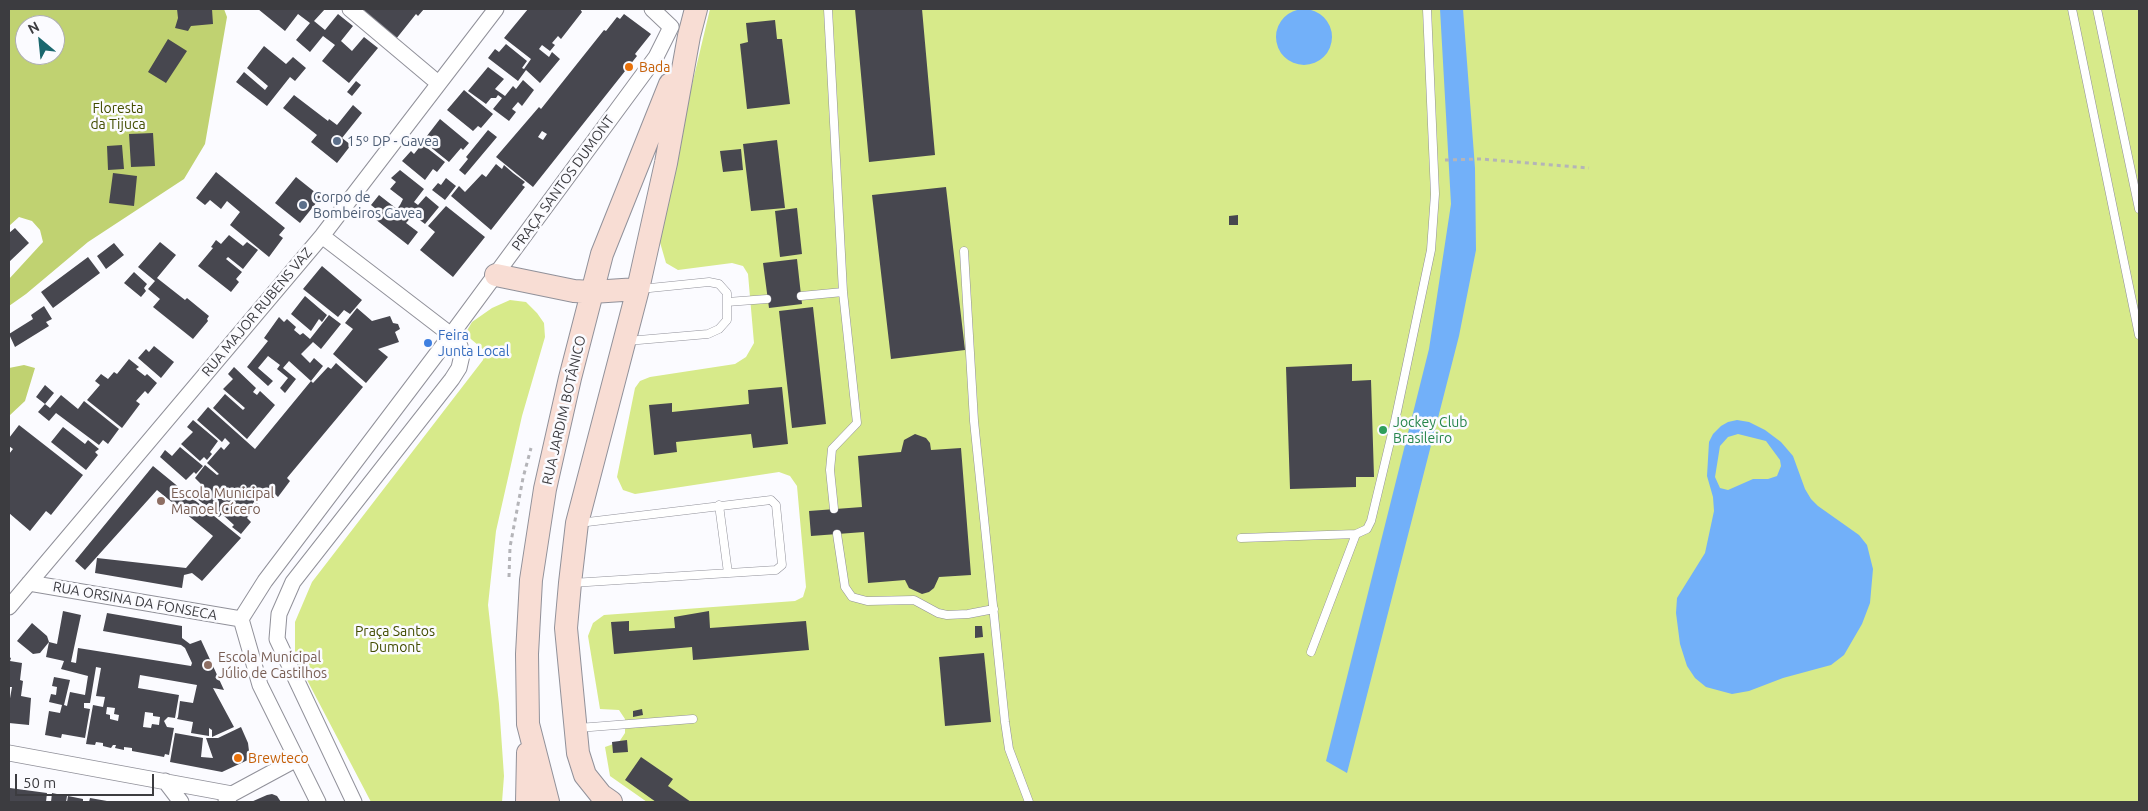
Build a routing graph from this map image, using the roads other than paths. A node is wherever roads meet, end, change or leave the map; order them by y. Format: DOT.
graph roads {
  1 [pos="350,9"];
  2 [pos="496,9"];
  3 [pos="652,9"];
  4 [pos="696,9"];
  5 [pos="828,9"];
  6 [pos="1427,9"];
  7 [pos="2072,9"];
  8 [pos="2097,9"];
  9 [pos="680,32"];
  10 [pos="438,84"];
  11 [pos="2139,209"];
  12 [pos="322,236"];
  13 [pos="964,251"];
  14 [pos="496,275"];
  15 [pos="638,289"];
  16 [pos="592,292"];
  17 [pos="843,292"];
  18 [pos="801,296"];
  19 [pos="767,299"];
  20 [pos="727,302"];
  21 [pos="451,335"];
  22 [pos="2139,335"];
  23 [pos="625,341"];
  24 [pos="719,505"];
  25 [pos="834,509"];
  26 [pos="577,523"];
  27 [pos="837,534"];
  28 [pos="1356,534"];
  29 [pos="1242,538"];
  30 [pos="728,573"];
  31 [pos="29,583"];
  32 [pos="570,583"];
  33 [pos="9,607"];
  34 [pos="994,609"];
  35 [pos="241,619"];
  36 [pos="1311,652"];
  37 [pos="693,719"];
  38 [pos="576,728"];
  39 [pos="9,753"];
  40 [pos="295,760"];
  41 [pos="165,780"];
  42 [pos="227,798"];
  43 [pos="544,801"];
  44 [pos="181,802"];
  45 [pos="318,802"];
  46 [pos="354,802"];
  47 [pos="611,802"];
  48 [pos="1029,802"];
  1 -- 10 [label="street"];
  2 -- 10 [label="street, RUA MAJOR RUBENS VAZ"];
  3 -- 9 [label="street"];
  4 -- 9 [label="main road, RUA JARDIM BOTÂNICO"];
  5 -- 17 [label="lane"];
  6 -- 28 [label="lane"];
  7 -- 22 [label="lane"];
  8 -- 11 [label="lane"];
  9 -- 14 [label="street, PRAÇA SANTOS DUMONT"];
  9 -- 15 [label="main road, RUA JARDIM BOTÂNICO"];
  9 -- 16 [label="main road, RUA JARDIM BOTÂNICO"];
  10 -- 12 [label="street, RUA MAJOR RUBENS VAZ"];
  12 -- 21 [label="street"];
  12 -- 31 [label="street, RUA MAJOR RUBENS VAZ"];
  13 -- 34 [label="lane"];
  14 -- 16 [label="main road"];
  14 -- 21 [label="street, PRAÇA SANTOS DUMONT"];
  15 -- 16 [label="main road"];
  15 -- 20 [label="lane"];
  15 -- 23 [label="main road, RUA JARDIM BOTÂNICO"];
  16 -- 43 [label="main road, RUA JARDIM BOTÂNICO"];
  17 -- 18 [label="lane"];
  17 -- 25 [label="lane"];
  19 -- 20 [label="lane"];
  20 -- 23 [label="lane"];
  21 -- 35 [label="street, PRAÇA SANTOS DUMONT"];
  21 -- 46 [label="street"];
  23 -- 26 [label="main road, RUA JARDIM BOTÂNICO"];
  24 -- 26 [label="lane"];
  24 -- 30 [label="lane"];
  24 -- 30 [label="lane"];
  26 -- 32 [label="main road, RUA JARDIM BOTÂNICO"];
  27 -- 34 [label="lane"];
  28 -- 29 [label="lane"];
  28 -- 36 [label="lane"];
  30 -- 32 [label="lane"];
  31 -- 33 [label="street, RUA MAJOR RUBENS VAZ"];
  31 -- 35 [label="street, RUA ORSINA DA FONSECA"];
  32 -- 38 [label="main road, RUA JARDIM BOTÂNICO"];
  34 -- 48 [label="lane"];
  35 -- 40 [label="street"];
  37 -- 38 [label="lane"];
  38 -- 47 [label="main road, RUA JARDIM BOTÂNICO"];
  39 -- 41 [label="street"];
  40 -- 42 [label="street"];
  40 -- 45 [label="street"];
  41 -- 42 [label="street"];
  41 -- 44 [label="street"];
}
